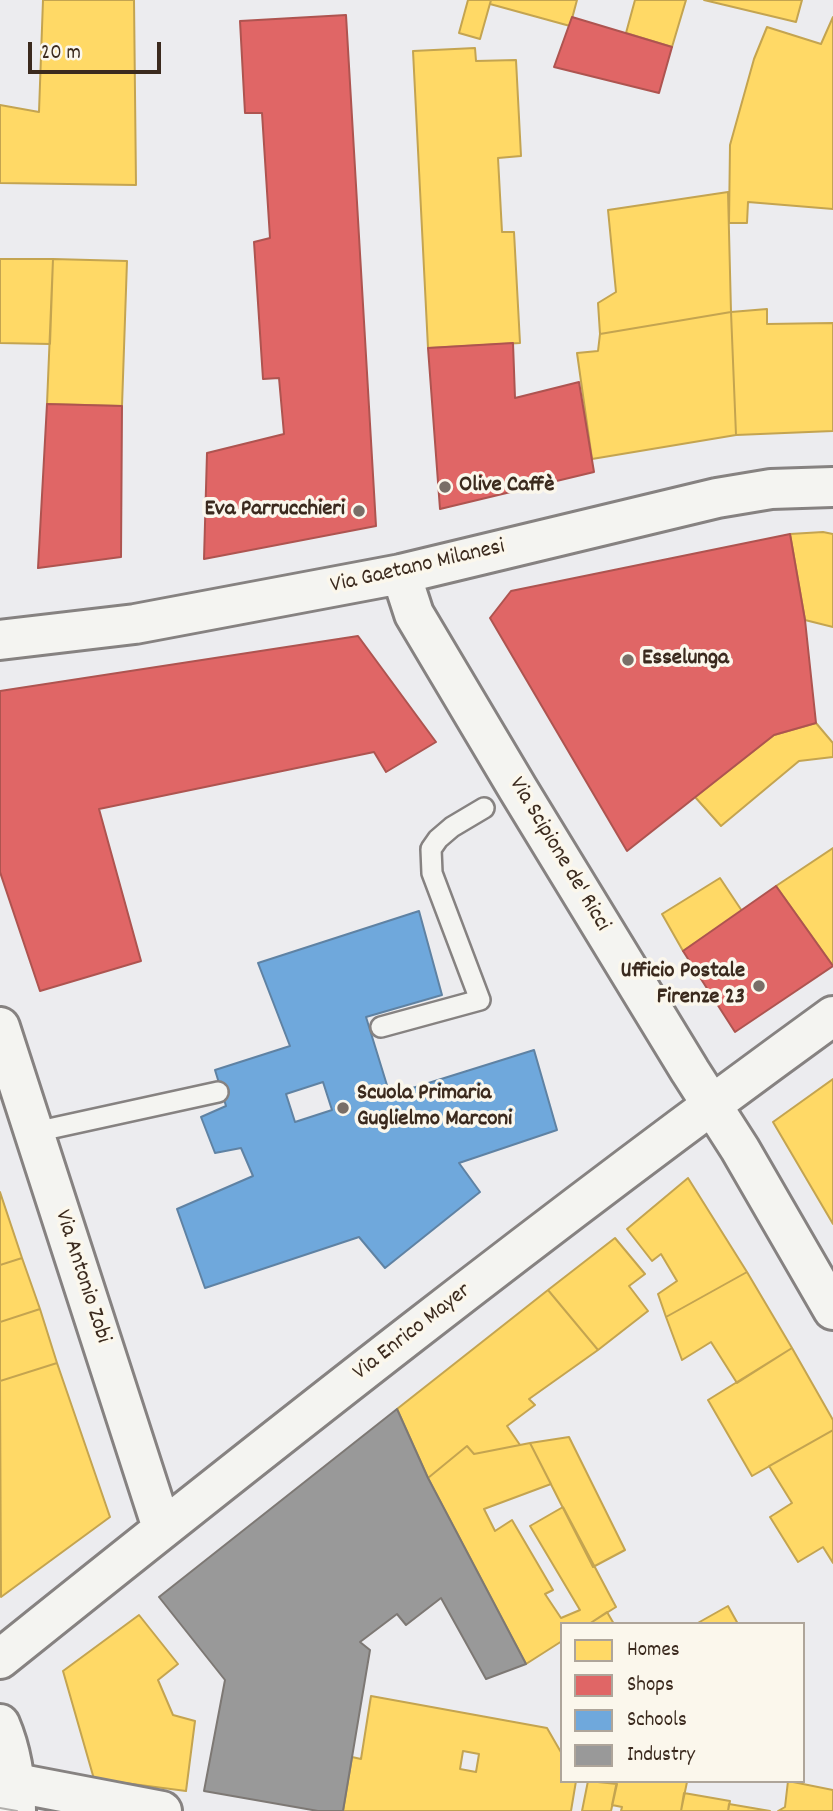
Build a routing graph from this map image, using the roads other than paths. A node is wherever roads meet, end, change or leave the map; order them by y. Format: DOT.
graph roads {
  1 [pos="833,487"];
  2 [pos="401,574"];
  3 [pos="0,640"];
  4 [pos="484,808"];
  5 [pos="833,1016"];
  6 [pos="0,1027"];
  7 [pos="381,1027"];
  8 [pos="218,1092"];
  9 [pos="712,1104"];
  10 [pos="35,1132"];
  11 [pos="833,1310"];
  12 [pos="162,1528"];
  13 [pos="0,1658"];
  14 [pos="0,1724"];
  15 [pos="10,1791"];
  16 [pos="162,1811"];
  1 -- 2 [label="street, Via Gaetano Milanesi"];
  2 -- 3 [label="street, Via Gaetano Milanesi"];
  2 -- 9 [label="street, Via Scipione de' Ricci"];
  4 -- 7 [label="lane"];
  5 -- 9 [label="street, Via Enrico Mayer"];
  6 -- 10 [label="street, Via Antonio Zobi"];
  8 -- 10 [label="lane"];
  9 -- 11 [label="street, Via Scipione de' Ricci"];
  9 -- 12 [label="street, Via Enrico Mayer"];
  10 -- 12 [label="street, Via Antonio Zobi"];
  12 -- 13 [label="street, Via Enrico Mayer"];
  14 -- 15 [label="street"];
  15 -- 16 [label="street"];
}
